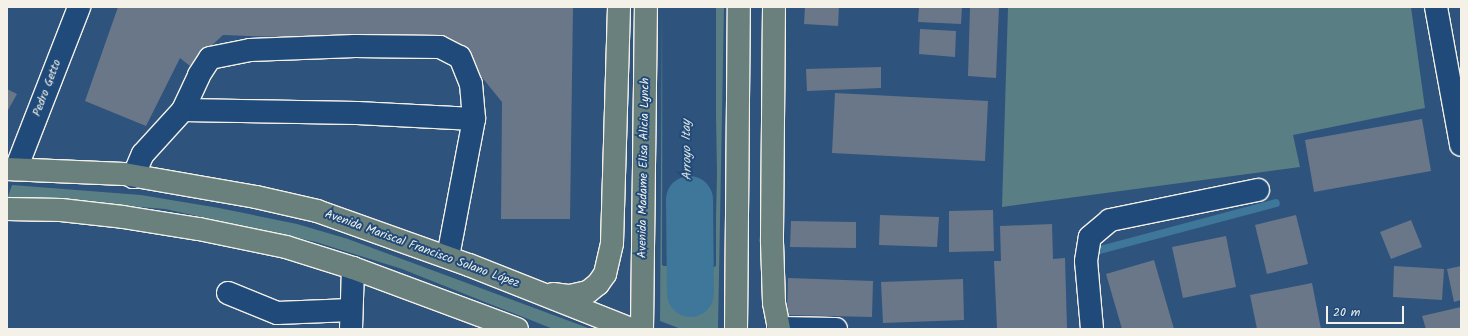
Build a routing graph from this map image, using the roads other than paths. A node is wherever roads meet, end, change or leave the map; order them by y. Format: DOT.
graph roads {
  1 [pos="79,7"];
  2 [pos="619,7"];
  3 [pos="646,7"];
  4 [pos="739,7"];
  5 [pos="774,7"];
  6 [pos="1436,7"];
  7 [pos="183,110"];
  8 [pos="474,119"];
  9 [pos="1461,145"];
  10 [pos="11,169"];
  11 [pos="134,177"];
  12 [pos="1258,190"];
  13 [pos="7,209"];
  14 [pos="448,257"];
  15 [pos="353,268"];
  16 [pos="538,292"];
  17 [pos="228,293"];
  18 [pos="351,319"];
  19 [pos="278,321"];
  20 [pos="779,328"];
  21 [pos="517,329"];
  22 [pos="631,329"];
  23 [pos="642,329"];
  24 [pos="736,329"];
  25 [pos="836,329"];
  26 [pos="1092,329"];
  1 -- 10 [label="street, Pedro Getto"];
  2 -- 16 [label="highway"];
  3 -- 23 [label="highway, Avenida Madame Elisa Alicia Lynch"];
  4 -- 24 [label="highway"];
  5 -- 20 [label="highway"];
  6 -- 9 [label="street"];
  7 -- 8 [label="street"];
  7 -- 8 [label="street"];
  7 -- 11 [label="street"];
  8 -- 14 [label="street"];
  10 -- 11 [label="highway, Avenida Mariscal Francisco Solano López"];
  11 -- 14 [label="highway, Avenida Mariscal Francisco Solano López"];
  12 -- 26 [label="street"];
  13 -- 15 [label="highway"];
  14 -- 16 [label="highway, Avenida Mariscal Francisco Solano López"];
  15 -- 18 [label="street"];
  15 -- 21 [label="highway"];
  16 -- 22 [label="highway, Avenida Mariscal Francisco Solano López"];
  17 -- 19 [label="street"];
  18 -- 19 [label="street"];
  20 -- 25 [label="street"];
}
